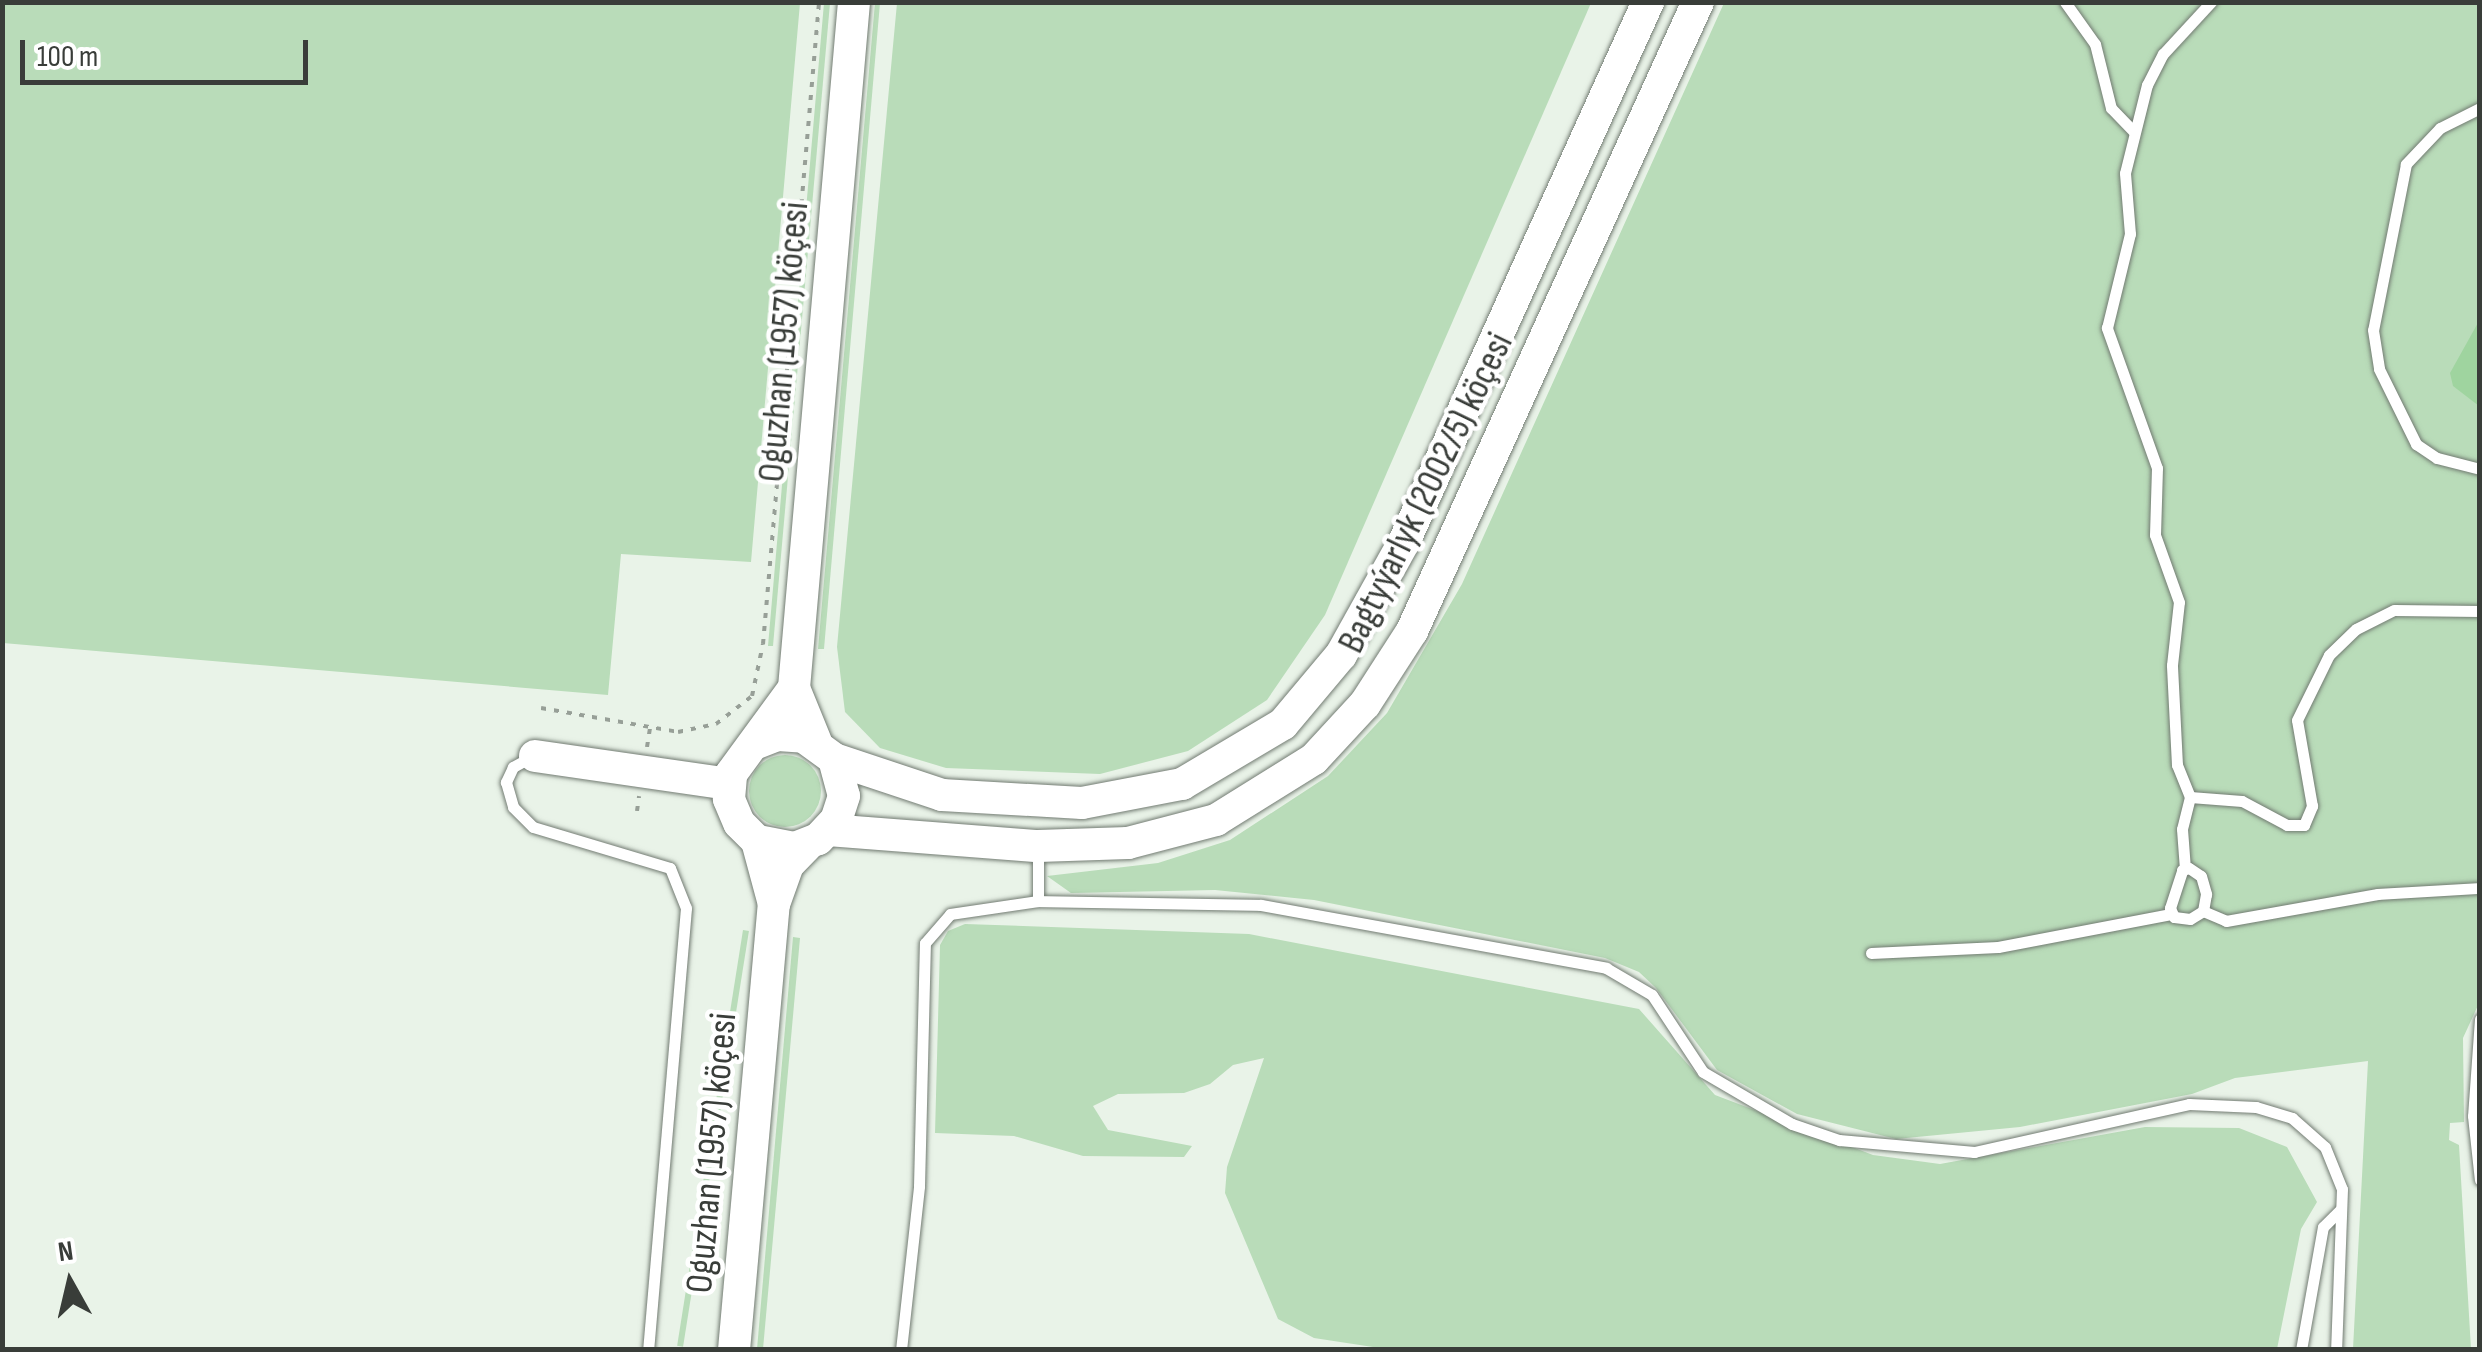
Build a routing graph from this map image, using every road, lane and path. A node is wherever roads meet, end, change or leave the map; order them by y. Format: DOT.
graph roads {
  1 [pos="819,2"];
  2 [pos="854,2"];
  3 [pos="1648,2"];
  4 [pos="1698,2"];
  5 [pos="2065,2"];
  6 [pos="2211,2"];
  7 [pos="2480,108"];
  8 [pos="2134,132"];
  9 [pos="2480,469"];
  10 [pos="2480,612"];
  11 [pos="794,688"];
  12 [pos="541,708"];
  13 [pos="754,744"];
  14 [pos="825,751"];
  15 [pos="536,756"];
  16 [pos="730,784"];
  17 [pos="2190,798"];
  18 [pos="817,838"];
  19 [pos="757,841"];
  20 [pos="1038,846"];
  21 [pos="2186,869"];
  22 [pos="2480,888"];
  23 [pos="1038,901"];
  24 [pos="774,904"];
  25 [pos="2203,911"];
  26 [pos="2171,914"];
  27 [pos="1871,954"];
  28 [pos="2480,1020"];
  29 [pos="2480,1180"];
  30 [pos="2341,1209"];
  31 [pos="648,1350"];
  32 [pos="734,1350"];
  33 [pos="901,1350"];
  34 [pos="2301,1350"];
  35 [pos="2336,1350"];
  1 -- 12 [label="path"];
  2 -- 11 [label="street, Oguzhan (1957) köçesi"];
  3 -- 14 [label="street, Bagtyýarlyk (2002/5) köçesi"];
  4 -- 20 [label="street, Bagtyýarlyk (2002/5) köçesi"];
  5 -- 8 [label="lane"];
  6 -- 8 [label="lane"];
  7 -- 9 [label="lane"];
  8 -- 17 [label="lane"];
  10 -- 17 [label="lane"];
  11 -- 13 [label="street"];
  11 -- 14 [label="street, Oguzhan (1957) köçesi"];
  13 -- 14 [label="street"];
  13 -- 16 [label="street"];
  14 -- 18 [label="street, Oguzhan (1957) köçesi"];
  15 -- 16 [label="street"];
  15 -- 31 [label="lane"];
  16 -- 19 [label="street, Oguzhan (1957) köçesi"];
  17 -- 21 [label="lane"];
  18 -- 19 [label="street"];
  18 -- 20 [label="street, Bagtyýarlyk (2002/5) köçesi"];
  18 -- 24 [label="street, Oguzhan (1957) köçesi"];
  19 -- 24 [label="street, Oguzhan (1957) köçesi"];
  20 -- 23 [label="lane"];
  21 -- 25 [label="lane"];
  21 -- 26 [label="lane"];
  22 -- 25 [label="lane"];
  23 -- 30 [label="lane"];
  23 -- 33 [label="lane"];
  24 -- 32 [label="street, Oguzhan (1957) köçesi"];
  25 -- 26 [label="lane"];
  26 -- 27 [label="lane"];
  28 -- 29 [label="lane"];
  30 -- 34 [label="lane"];
  30 -- 35 [label="lane"];
}
